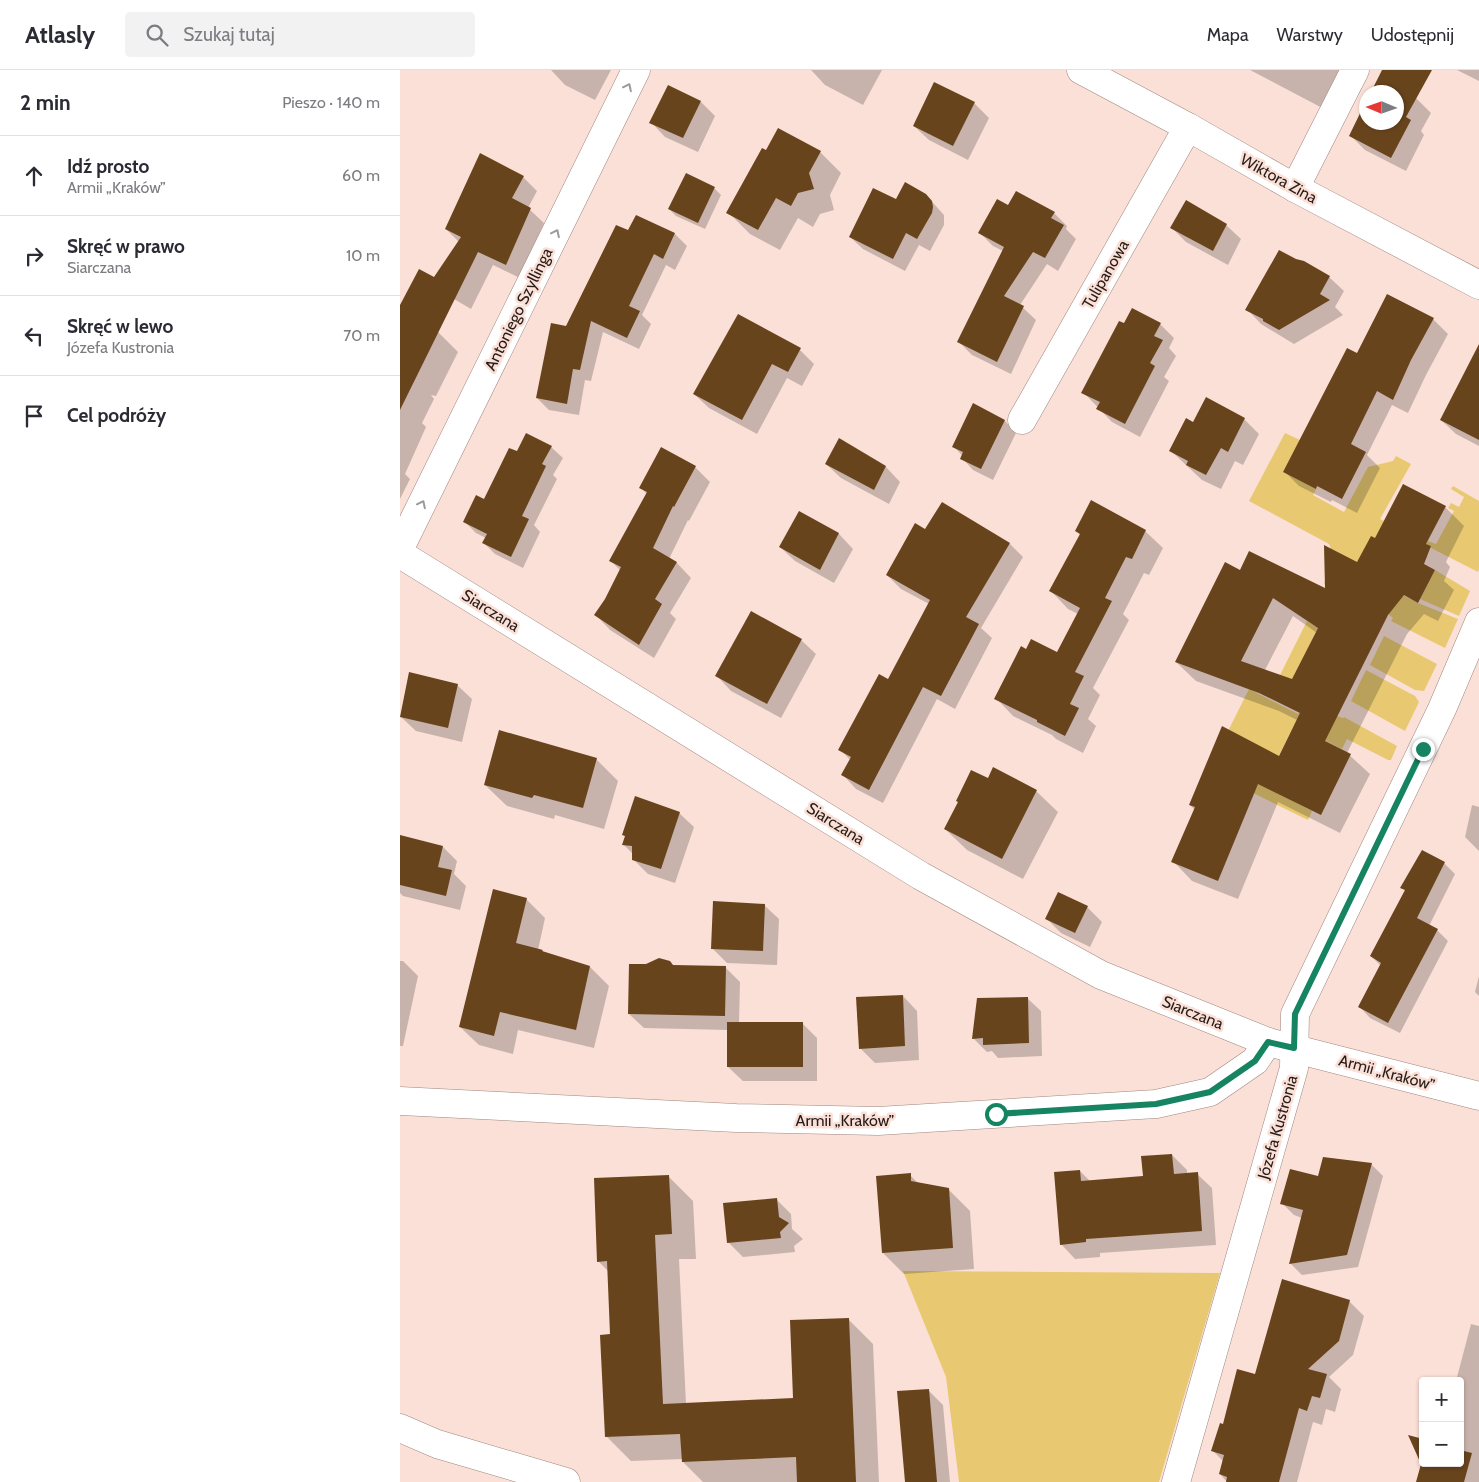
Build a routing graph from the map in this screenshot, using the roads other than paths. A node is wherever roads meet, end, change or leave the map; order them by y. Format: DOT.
graph roads {
  1 [pos="636,70"];
  2 [pos="1081,70"];
  3 [pos="1355,70"];
  4 [pos="1188,127"];
  5 [pos="1295,188"];
  6 [pos="1479,285"];
  7 [pos="1022,420"];
  8 [pos="400,548"];
  9 [pos="400,554"];
  10 [pos="1479,622"];
  11 [pos="1268,1042"];
  12 [pos="1294,1048"];
  13 [pos="1479,1096"];
  14 [pos="400,1101"];
  15 [pos="400,1428"];
  16 [pos="566,1482"];
  17 [pos="1176,1482"];
  8 -- 1 [label="street, Antoniego Szyllinga, one-way"];
  2 -- 4 [label="street, Wiktora Zina"];
  3 -- 5 [label="street"];
  4 -- 5 [label="street, Wiktora Zina"];
  4 -- 7 [label="street, Tulipanowa"];
  5 -- 6 [label="street, Wiktora Zina"];
  9 -- 11 [label="street, Siarczana"];
  10 -- 12 [label="street, Józefa Kustronia"];
  11 -- 12 [label="street, Siarczana"];
  11 -- 14 [label="street, Armii „Kraków”"];
  12 -- 13 [label="street, Armii „Kraków”"];
  12 -- 17 [label="street, Józefa Kustronia"];
  15 -- 16 [label="street"];
}
